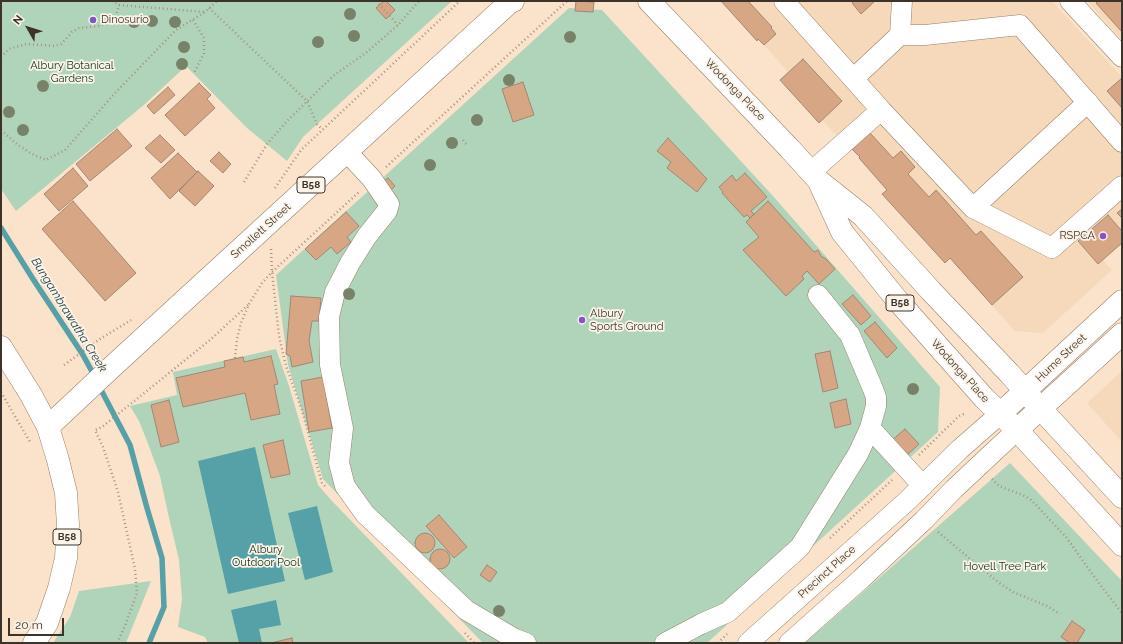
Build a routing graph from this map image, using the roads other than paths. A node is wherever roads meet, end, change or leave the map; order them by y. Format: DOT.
graph roads {
  1 [pos="649,1"];
  2 [pos="784,1"];
  3 [pos="902,1"];
  4 [pos="1070,1"];
  5 [pos="511,2"];
  6 [pos="900,35"];
  7 [pos="1122,57"];
  8 [pos="853,79"];
  9 [pos="1088,102"];
  10 [pos="881,110"];
  11 [pos="1122,142"];
  12 [pos="347,152"];
  13 [pos="815,176"];
  14 [pos="1122,186"];
  15 [pos="973,208"];
  16 [pos="818,296"];
  17 [pos="1122,301"];
  18 [pos="1122,334"];
  19 [pos="1,347"];
  20 [pos="1025,391"];
  21 [pos="1040,408"];
  22 [pos="1000,414"];
  23 [pos="48,427"];
  24 [pos="870,428"];
  25 [pos="1017,430"];
  26 [pos="937,472"];
  27 [pos="923,486"];
  28 [pos="954,489"];
  29 [pos="1122,497"];
  30 [pos="907,501"];
  31 [pos="931,526"];
  32 [pos="1122,545"];
  33 [pos="34,643"];
  34 [pos="526,643"];
  35 [pos="665,643"];
  36 [pos="748,643"];
  37 [pos="789,643"];
  1 -- 13 [label="main road, Wodonga Place / B58"];
  2 -- 8 [label="street"];
  3 -- 6 [label="street"];
  4 -- 7 [label="street"];
  5 -- 12 [label="main road, Smollett Street / B58"];
  6 -- 8 [label="street"];
  6 -- 9 [label="street"];
  8 -- 10 [label="street"];
  9 -- 11 [label="street"];
  9 -- 15 [label="street"];
  10 -- 13 [label="street"];
  10 -- 15 [label="street"];
  12 -- 23 [label="main road, Smollett Street / B58"];
  12 -- 34 [label="street"];
  13 -- 20 [label="main road, Wodonga Place / B58"];
  13 -- 22 [label="main road, Wodonga Place / B58"];
  14 -- 15 [label="street"];
  16 -- 24 [label="street"];
  17 -- 20 [label="main road, Hume Street"];
  18 -- 21 [label="main road, Hume Street"];
  19 -- 23 [label="main road"];
  20 -- 21 [label="main road, Wodonga Place / B58"];
  20 -- 22 [label="main road, Hume Street"];
  21 -- 25 [label="main road, Hume Street"];
  21 -- 29 [label="main road, Wodonga Place"];
  22 -- 25 [label="main road, Wodonga Place / B58"];
  22 -- 26 [label="street, Precinct Place"];
  23 -- 33 [label="main road, B58"];
  24 -- 27 [label="street"];
  24 -- 35 [label="street"];
  25 -- 28 [label="street"];
  25 -- 32 [label="main road, Wodonga Place"];
  26 -- 27 [label="street, Precinct Place"];
  26 -- 28 [label="street"];
  27 -- 30 [label="street, Precinct Place"];
  28 -- 31 [label="street"];
  30 -- 31 [label="street"];
  30 -- 36 [label="street, Precinct Place"];
  31 -- 37 [label="street"];
}
